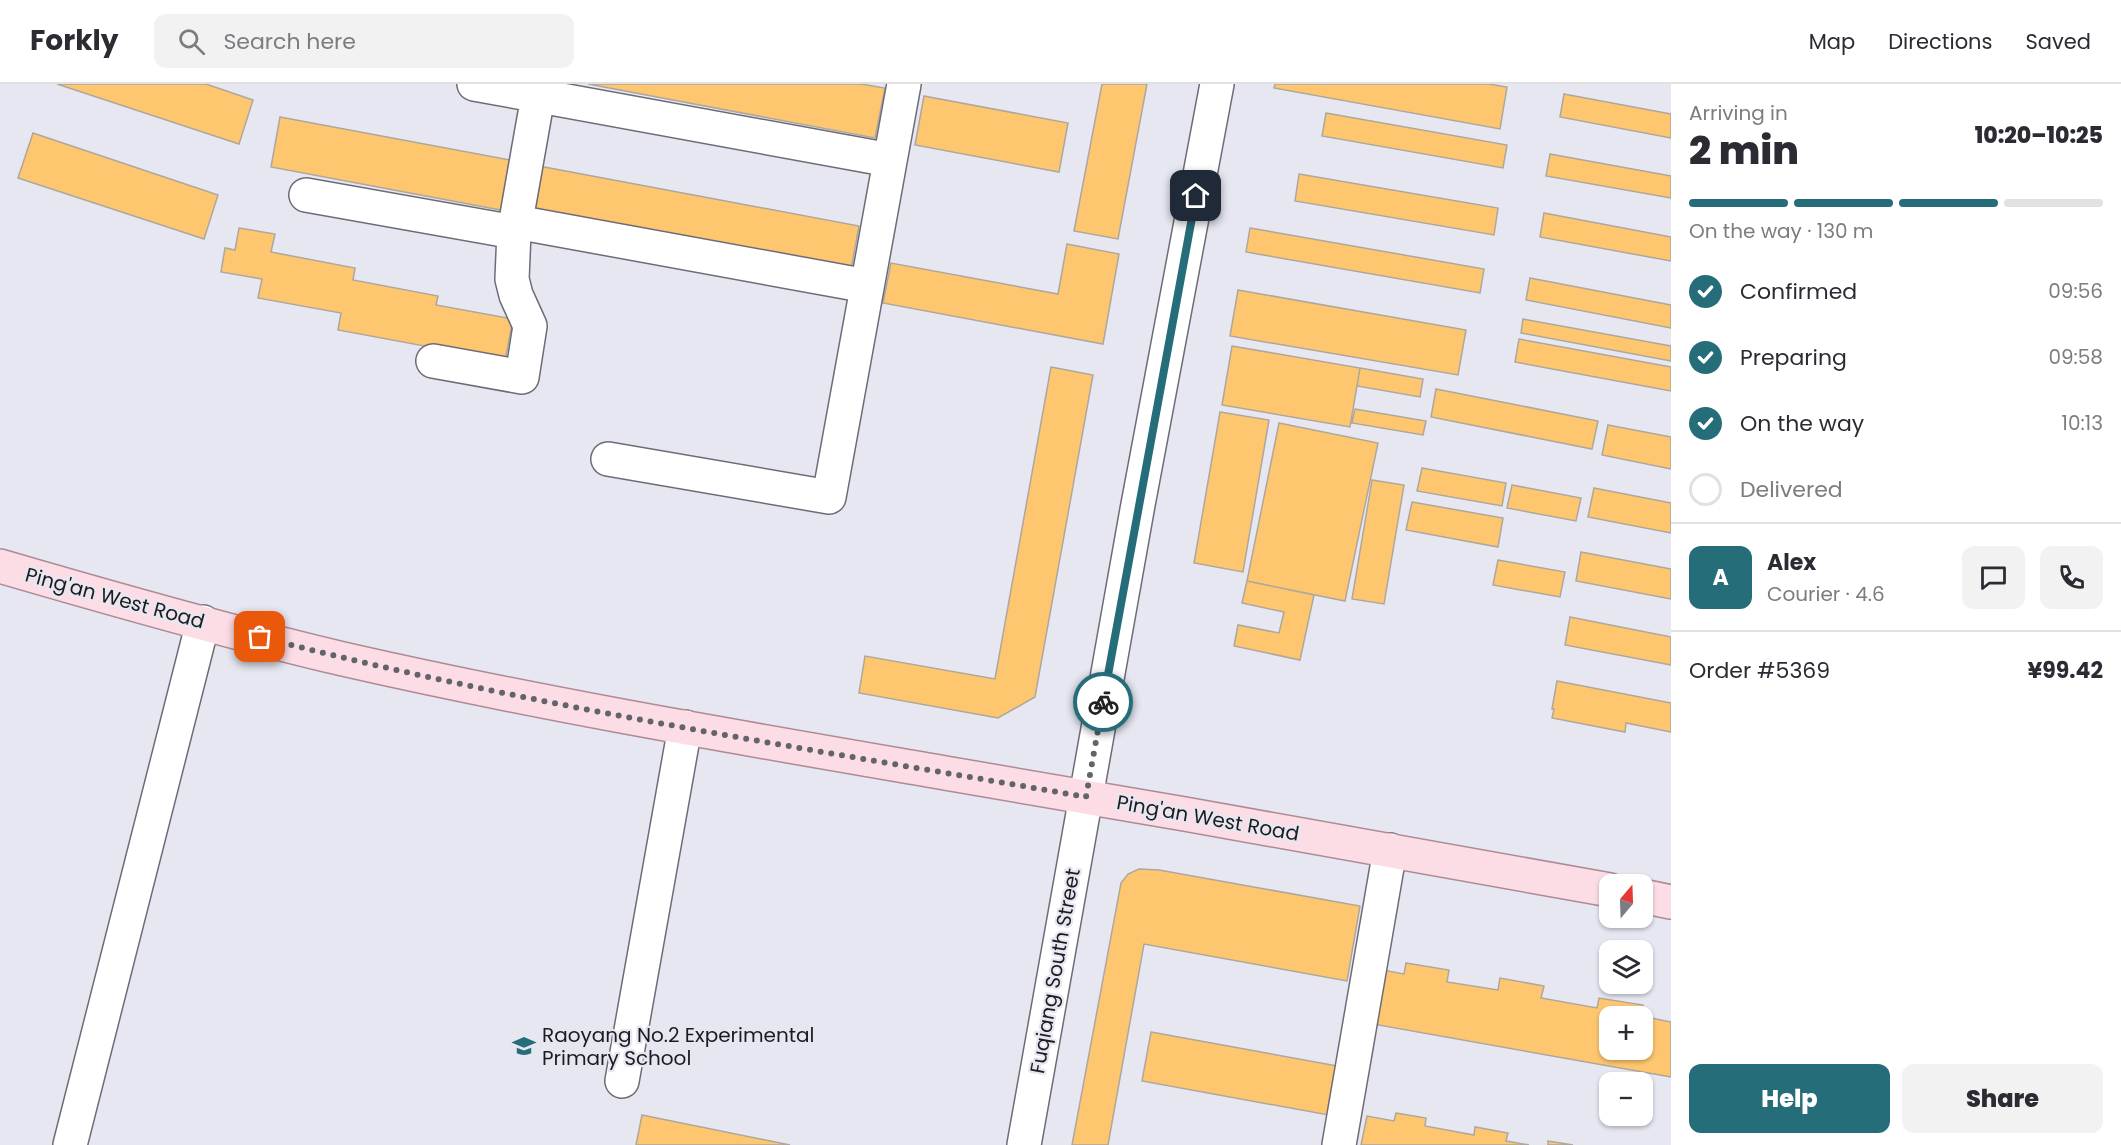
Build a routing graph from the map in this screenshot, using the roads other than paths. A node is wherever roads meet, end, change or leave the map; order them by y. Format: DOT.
graph roads {
  1 [pos="474,84"];
  2 [pos="904,84"];
  3 [pos="1217,84"];
  4 [pos="538,96"];
  5 [pos="890,160"];
  6 [pos="306,195"];
  7 [pos="515,227"];
  8 [pos="867,286"];
  9 [pos="434,361"];
  10 [pos="608,459"];
  11 [pos="0,566"];
  12 [pos="203,622"];
  13 [pos="685,727"];
  14 [pos="1086,797"];
  15 [pos="1390,850"];
  16 [pos="1599,888"];
  17 [pos="1653,898"];
  18 [pos="1671,902"];
  19 [pos="622,1081"];
  20 [pos="70,1145"];
  21 [pos="1024,1145"];
  22 [pos="1339,1145"];
  1 -- 4 [label="street"];
  2 -- 5 [label="street"];
  3 -- 14 [label="street, Fuqiang South Street"];
  4 -- 5 [label="street"];
  4 -- 7 [label="street"];
  5 -- 8 [label="street"];
  6 -- 7 [label="street"];
  7 -- 8 [label="street"];
  7 -- 9 [label="street"];
  8 -- 10 [label="street"];
  11 -- 12 [label="main road, Ping'an West Road"];
  12 -- 13 [label="main road, Ping'an West Road"];
  12 -- 20 [label="street"];
  13 -- 14 [label="main road, Ping'an West Road"];
  13 -- 19 [label="street"];
  14 -- 15 [label="main road, Ping'an West Road"];
  14 -- 21 [label="street, Fuqiang South Street"];
  15 -- 16 [label="main road, Ping'an West Road"];
  15 -- 22 [label="street"];
  17 -- 18 [label="main road"];
}
